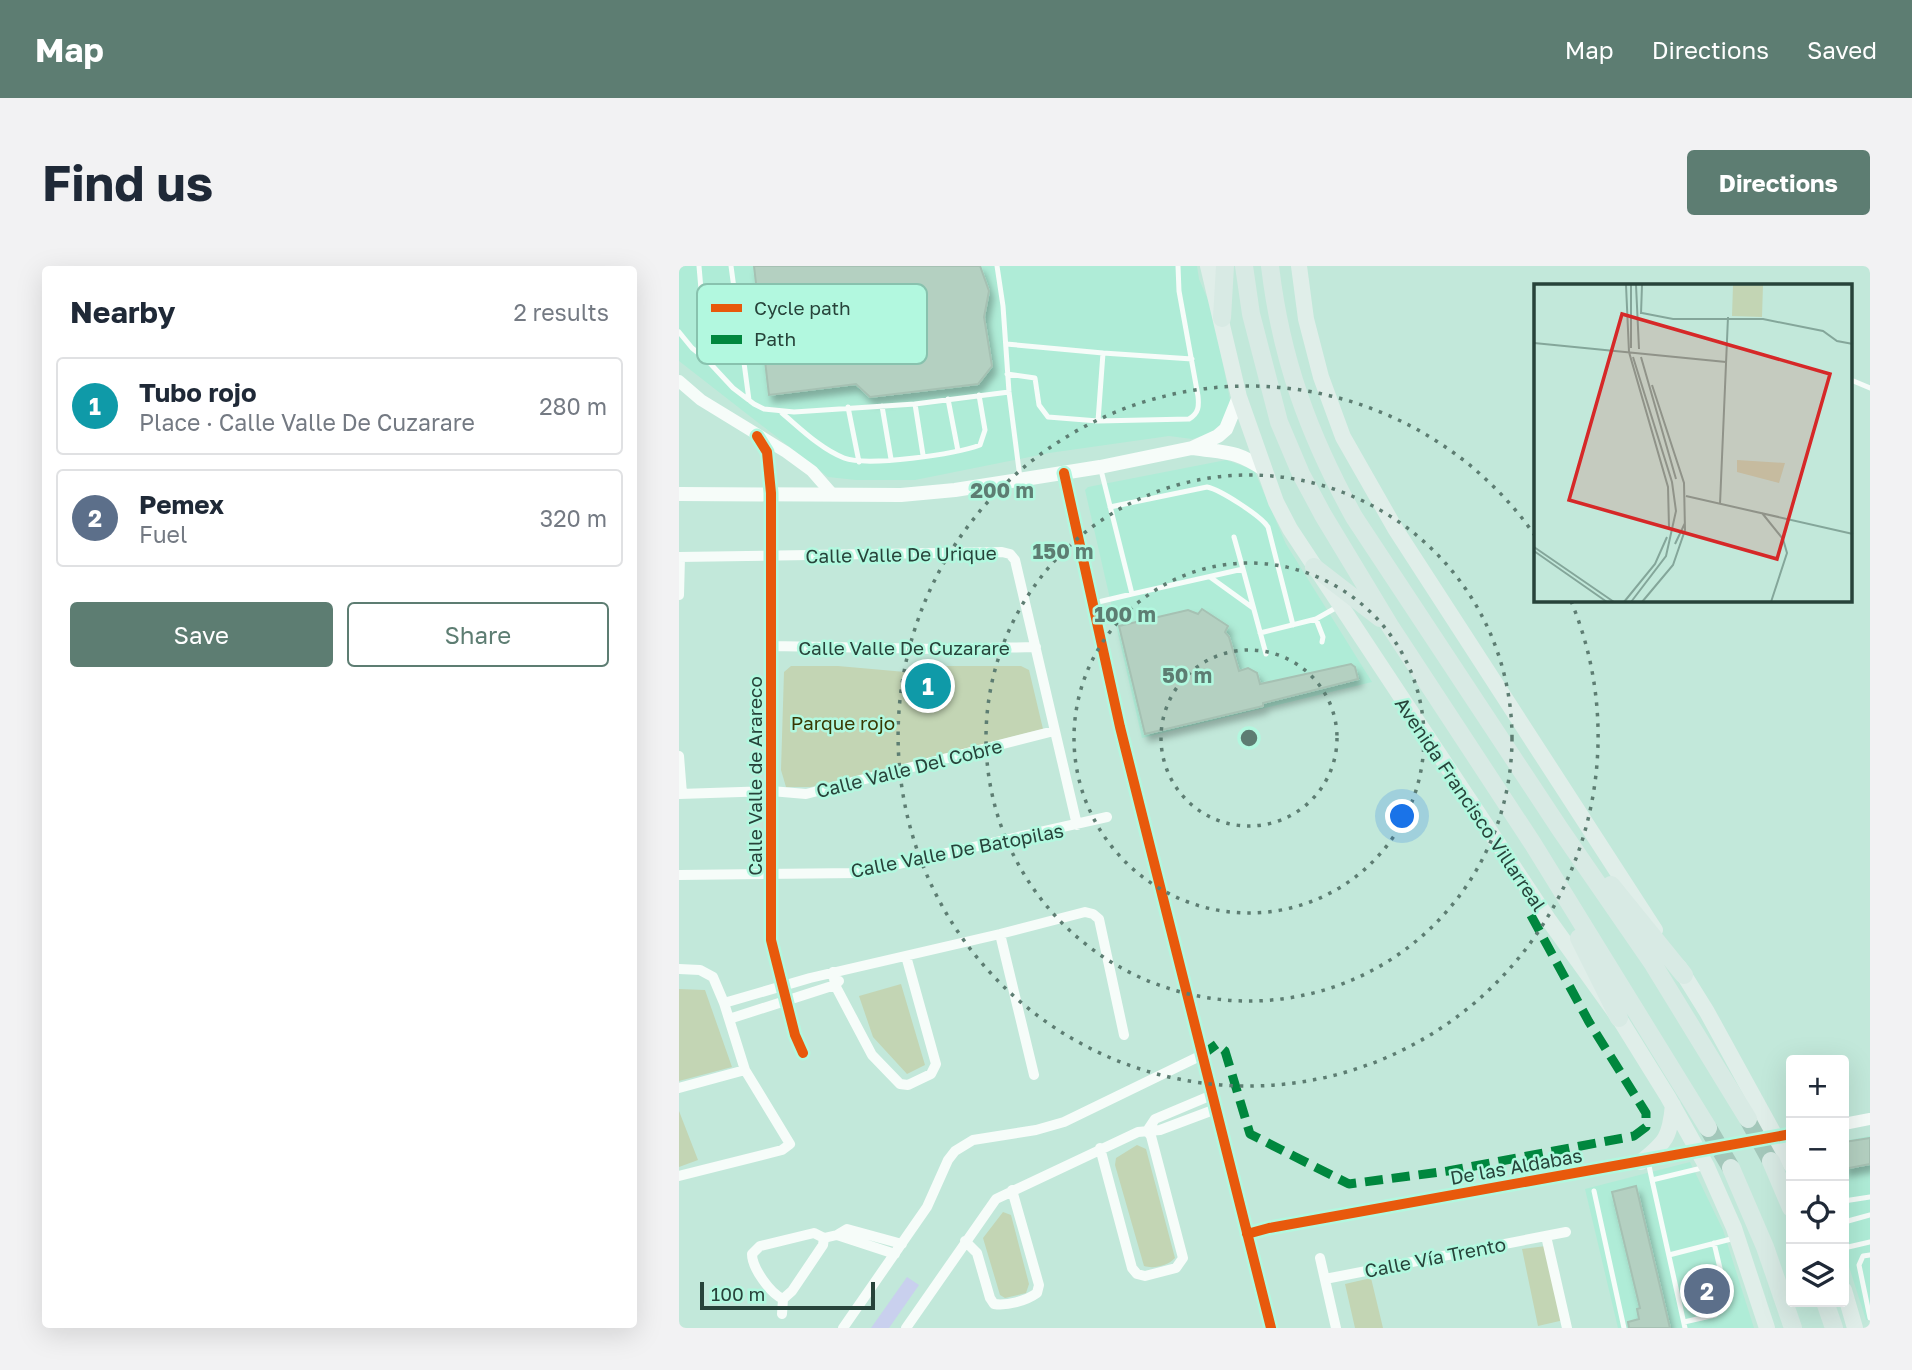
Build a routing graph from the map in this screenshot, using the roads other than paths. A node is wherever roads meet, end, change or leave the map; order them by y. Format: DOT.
graph roads {
  1 [pos="699,266"];
  2 [pos="731,266"];
  3 [pos="997,266"];
  4 [pos="1178,266"];
  5 [pos="1208,266"];
  6 [pos="1225,266"];
  7 [pos="1244,266"];
  8 [pos="1270,266"];
  9 [pos="1299,266"];
  10 [pos="701,284"];
  11 [pos="733,284"];
  12 [pos="1222,318"];
  13 [pos="679,332"];
  14 [pos="1006,344"];
  15 [pos="697,352"];
  16 [pos="1103,353"];
  17 [pos="1192,359"];
  18 [pos="711,364"];
  19 [pos="744,364"];
  20 [pos="1007,374"];
  21 [pos="679,381"];
  22 [pos="1853,381"];
  23 [pos="1870,388"];
  24 [pos="1009,393"];
  25 [pos="979,395"];
  26 [pos="1239,397"];
  27 [pos="948,399"];
  28 [pos="749,400"];
  29 [pos="915,404"];
  30 [pos="882,406"];
  31 [pos="848,408"];
  32 [pos="782,412"];
  33 [pos="1098,421"];
  34 [pos="757,436"];
  35 [pos="1192,448"];
  36 [pos="958,451"];
  37 [pos="923,455"];
  38 [pos="891,459"];
  39 [pos="859,462"];
  40 [pos="1100,467"];
  41 [pos="1265,470"];
  42 [pos="1063,473"];
  43 [pos="1020,479"];
  44 [pos="679,494"];
  45 [pos="771,494"];
  46 [pos="833,495"];
  47 [pos="1110,507"];
  48 [pos="1234,537"];
  49 [pos="773,555"];
  50 [pos="680,557"];
  51 [pos="1314,567"];
  52 [pos="1243,569"];
  53 [pos="1210,577"];
  54 [pos="1132,593"];
  55 [pos="679,595"];
  56 [pos="1093,603"];
  57 [pos="1339,606"];
  58 [pos="1253,608"];
  59 [pos="1316,619"];
  60 [pos="1293,625"];
  61 [pos="1391,626"];
  62 [pos="1259,633"];
  63 [pos="1322,642"];
  64 [pos="771,646"];
  65 [pos="1036,647"];
  66 [pos="1266,654"];
  67 [pos="1053,731"];
  68 [pos="679,756"];
  69 [pos="771,791"];
  70 [pos="681,794"];
  71 [pos="1107,817"];
  72 [pos="1077,825"];
  73 [pos="1560,829"];
  74 [pos="1533,844"];
  75 [pos="772,874"];
  76 [pos="679,875"];
  77 [pos="1000,934"];
  78 [pos="906,956"];
  79 [pos="679,969"];
  80 [pos="847,970"];
  81 [pos="833,972"];
  82 [pos="1684,975"];
  83 [pos="783,985"];
  84 [pos="835,985"];
  85 [pos="786,1000"];
  86 [pos="724,1003"];
  87 [pos="1619,1018"];
  88 [pos="729,1019"];
  89 [pos="1124,1035"];
  90 [pos="803,1053"];
  91 [pos="1202,1055"];
  92 [pos="745,1070"];
  93 [pos="1034,1076"];
  94 [pos="679,1088"];
  95 [pos="1212,1095"];
  96 [pos="1673,1105"];
  97 [pos="1216,1109"];
  98 [pos="1748,1119"];
  99 [pos="1870,1119"];
  100 [pos="1849,1123"];
  101 [pos="1708,1128"];
  102 [pos="1147,1130"];
  103 [pos="1784,1135"];
  104 [pos="1100,1149"];
  105 [pos="1703,1159"];
  106 [pos="1645,1161"];
  107 [pos="1771,1161"];
  108 [pos="1731,1168"];
  109 [pos="679,1176"];
  110 [pos="1652,1180"];
  111 [pos="1012,1190"];
  112 [pos="1594,1191"];
  113 [pos="1786,1196"];
  114 [pos="1870,1197"];
  115 [pos="1849,1200"];
  116 [pos="1870,1215"];
  117 [pos="1849,1221"];
  118 [pos="1566,1233"];
  119 [pos="1247,1234"];
  120 [pos="1546,1236"];
  121 [pos="824,1238"];
  122 [pos="1738,1238"];
  123 [pos="965,1241"];
  124 [pos="1870,1242"];
  125 [pos="1714,1243"];
  126 [pos="1849,1247"];
  127 [pos="898,1249"];
  128 [pos="1668,1255"];
  129 [pos="1870,1255"];
  130 [pos="1320,1258"];
  131 [pos="1325,1279"];
  132 [pos="783,1299"];
  133 [pos="1760,1301"];
  134 [pos="1827,1307"];
  135 [pos="1849,1307"];
  136 [pos="782,1314"];
  137 [pos="1870,1318"];
  138 [pos="1684,1325"];
  139 [pos="843,1328"];
  140 [pos="906,1328"];
  141 [pos="1272,1328"];
  142 [pos="1336,1328"];
  143 [pos="1567,1328"];
  144 [pos="1624,1328"];
  145 [pos="1756,1328"];
  146 [pos="1767,1328"];
  147 [pos="1793,1328"];
  148 [pos="1833,1328"];
  149 [pos="1855,1328"];
  1 -- 10 [label="lane"];
  2 -- 11 [label="lane"];
  3 -- 14 [label="lane"];
  4 -- 17 [label="lane"];
  5 -- 12 [label="main road, Avenida Francisco Villarreal"];
  6 -- 12 [label="highway"];
  7 -- 61 [label="highway, Avenida Francisco Villarreal"];
  8 -- 73 [label="highway"];
  9 -- 82 [label="main road"];
  12 -- 26 [label="main road, Avenida Francisco Villarreal"];
  13 -- 15 [label="lane"];
  14 -- 16 [label="lane"];
  14 -- 20 [label="lane"];
  16 -- 17 [label="lane"];
  16 -- 33 [label="lane"];
  17 -- 33 [label="lane"];
  18 -- 28 [label="lane"];
  19 -- 28 [label="lane"];
  20 -- 24 [label="lane"];
  20 -- 33 [label="lane"];
  21 -- 34 [label="street"];
  22 -- 23 [label="lane"];
  24 -- 25 [label="lane"];
  24 -- 43 [label="lane"];
  25 -- 27 [label="lane"];
  25 -- 36 [label="lane"];
  26 -- 35 [label="main road"];
  26 -- 41 [label="main road, Avenida Francisco Villarreal"];
  27 -- 29 [label="lane"];
  27 -- 36 [label="lane"];
  28 -- 32 [label="lane"];
  29 -- 30 [label="lane"];
  29 -- 37 [label="lane"];
  30 -- 31 [label="lane"];
  30 -- 38 [label="lane"];
  31 -- 32 [label="lane"];
  31 -- 39 [label="lane"];
  32 -- 39 [label="lane"];
  34 -- 45 [label="street"];
  34 -- 46 [label="street"];
  35 -- 40 [label="main road"];
  35 -- 41 [label="main road"];
  36 -- 37 [label="lane"];
  37 -- 38 [label="lane"];
  38 -- 39 [label="lane"];
  40 -- 42 [label="main road"];
  40 -- 47 [label="lane"];
  41 -- 51 [label="main road, Avenida Francisco Villarreal"];
  42 -- 43 [label="main road"];
  42 -- 56 [label="street"];
  43 -- 46 [label="main road"];
  44 -- 45 [label="main road"];
  45 -- 46 [label="main road"];
  45 -- 49 [label="street, Calle Valle de Arareco"];
  47 -- 54 [label="lane"];
  47 -- 60 [label="lane"];
  48 -- 52 [label="lane"];
  49 -- 50 [label="street, Calle Valle De Urique"];
  49 -- 64 [label="street, Calle Valle de Arareco"];
  49 -- 65 [label="street, Calle Valle De Urique"];
  50 -- 55 [label="street"];
  51 -- 57 [label="main road, Avenida Francisco Villarreal"];
  51 -- 61 [label="highway"];
  52 -- 53 [label="lane"];
  52 -- 58 [label="lane"];
  53 -- 54 [label="lane"];
  53 -- 58 [label="lane"];
  54 -- 56 [label="lane"];
  56 -- 91 [label="street"];
  57 -- 59 [label="lane"];
  57 -- 87 [label="main road, Avenida Francisco Villarreal"];
  58 -- 62 [label="lane"];
  59 -- 60 [label="lane"];
  59 -- 63 [label="lane"];
  60 -- 62 [label="lane"];
  61 -- 74 [label="highway, Avenida Francisco Villarreal"];
  62 -- 66 [label="lane"];
  64 -- 65 [label="street, Calle Valle De Cuzarare"];
  64 -- 69 [label="street, Calle Valle de Arareco"];
  65 -- 67 [label="street, Calle Valle De Urique"];
  67 -- 69 [label="street, Calle Valle Del Cobre"];
  67 -- 72 [label="street, Calle Valle De Urique"];
  68 -- 70 [label="street"];
  69 -- 70 [label="street, Calle Valle Del Cobre"];
  69 -- 75 [label="street, Calle Valle de Arareco"];
  71 -- 72 [label="street, Calle Valle De Batopilas"];
  72 -- 75 [label="street, Calle Valle De Batopilas"];
  73 -- 82 [label="highway"];
  73 -- 98 [label="highway"];
  74 -- 87 [label="highway"];
  74 -- 101 [label="highway, Avenida Francisco Villarreal"];
  75 -- 76 [label="street, Calle Valle De Batopilas"];
  75 -- 83 [label="street, Calle Valle de Arareco"];
  77 -- 78 [label="street"];
  77 -- 89 [label="street"];
  77 -- 93 [label="street"];
  78 -- 80 [label="street"];
  78 -- 84 [label="street"];
  79 -- 86 [label="street"];
  80 -- 81 [label="street"];
  80 -- 84 [label="street"];
  81 -- 83 [label="street"];
  81 -- 84 [label="street"];
  82 -- 103 [label="main road"];
  83 -- 85 [label="street, Calle Valle de Arareco"];
  83 -- 86 [label="street"];
  84 -- 85 [label="street"];
  85 -- 88 [label="street"];
  85 -- 90 [label="street, Calle Valle de Arareco"];
  86 -- 88 [label="street"];
  87 -- 96 [label="main road, Avenida Francisco Villarreal"];
  88 -- 92 [label="street"];
  91 -- 95 [label="street"];
  91 -- 127 [label="street"];
  92 -- 94 [label="street"];
  92 -- 109 [label="street"];
  95 -- 97 [label="street"];
  95 -- 102 [label="street"];
  96 -- 105 [label="main road, Avenida Francisco Villarreal"];
  96 -- 106 [label="main road"];
  97 -- 102 [label="street"];
  97 -- 119 [label="street"];
  99 -- 100 [label="street"];
  102 -- 104 [label="street"];
  102 -- 104 [label="street"];
  103 -- 105 [label="street, De las Aldabas"];
  104 -- 111 [label="street"];
  105 -- 106 [label="street, De las Aldabas"];
  105 -- 110 [label="lane"];
  105 -- 122 [label="main road, Avenida Francisco Villarreal"];
  106 -- 110 [label="lane"];
  106 -- 119 [label="street, De las Aldabas"];
  107 -- 113 [label="highway"];
  108 -- 147 [label="highway"];
  110 -- 128 [label="lane"];
  111 -- 123 [label="street"];
  111 -- 123 [label="street"];
  112 -- 144 [label="lane"];
  114 -- 115 [label="lane"];
  116 -- 117 [label="lane"];
  118 -- 120 [label="street, Calle Vía Trento"];
  119 -- 141 [label="street"];
  120 -- 131 [label="street, Calle Vía Trento"];
  120 -- 143 [label="street"];
  121 -- 127 [label="street"];
  121 -- 132 [label="street"];
  121 -- 132 [label="street"];
  122 -- 125 [label="lane"];
  122 -- 133 [label="main road, Avenida Francisco Villarreal"];
  123 -- 140 [label="street"];
  124 -- 126 [label="lane"];
  125 -- 128 [label="lane"];
  125 -- 138 [label="lane"];
  127 -- 139 [label="street"];
  128 -- 138 [label="lane"];
  129 -- 137 [label="lane"];
  130 -- 131 [label="street"];
  131 -- 142 [label="street"];
  132 -- 136 [label="street"];
  133 -- 145 [label="street"];
  133 -- 146 [label="main road, Avenida Francisco Villarreal"];
  134 -- 148 [label="highway"];
  135 -- 149 [label="main road"];
}
